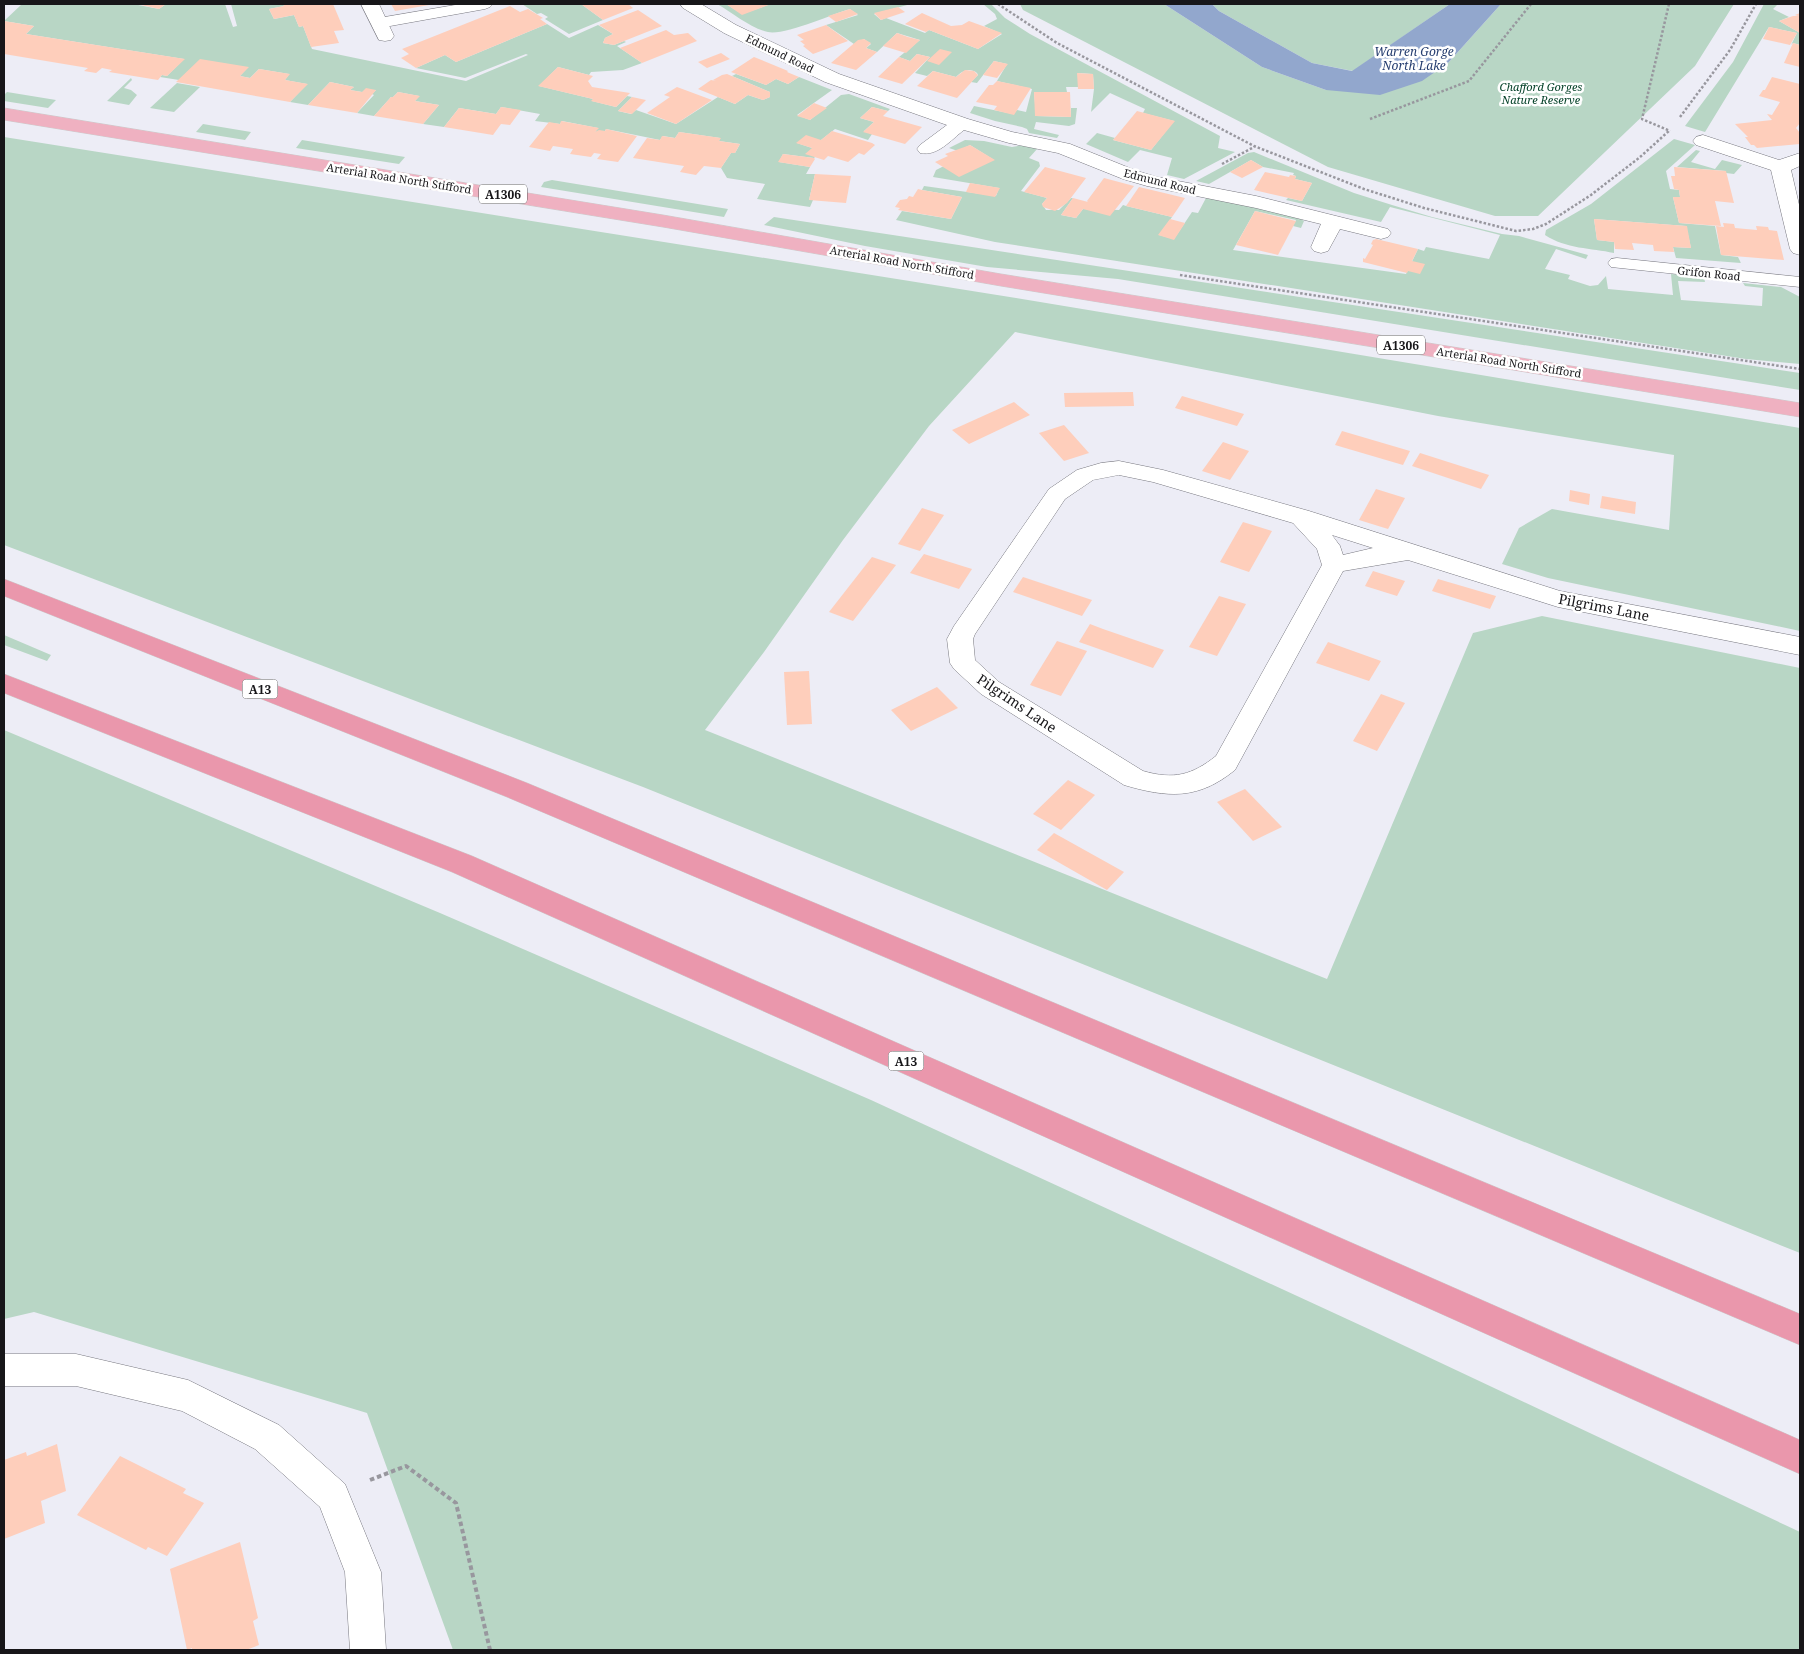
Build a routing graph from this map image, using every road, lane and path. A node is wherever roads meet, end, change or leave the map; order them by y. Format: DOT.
graph roads {
  1 [pos="370,4"];
  2 [pos="485,4"];
  3 [pos="689,4"];
  4 [pos="998,4"];
  5 [pos="1531,4"];
  6 [pos="1669,4"];
  7 [pos="1756,4"];
  8 [pos="382,29"];
  9 [pos="4,114"];
  10 [pos="1370,119"];
  11 [pos="961,123"];
  12 [pos="1670,130"];
  13 [pos="1703,142"];
  14 [pos="927,149"];
  15 [pos="1800,159"];
  16 [pos="1780,167"];
  17 [pos="1333,222"];
  18 [pos="1381,233"];
  19 [pos="1321,247"];
  20 [pos="1800,249"];
  21 [pos="1617,264"];
  22 [pos="1178,275"];
  23 [pos="1800,282"];
  24 [pos="1800,369"];
  25 [pos="1800,410"];
  26 [pos="1301,517"];
  27 [pos="1412,552"];
  28 [pos="1334,565"];
  29 [pos="4,587"];
  30 [pos="1800,646"];
  31 [pos="4,682"];
  32 [pos="1800,1330"];
  33 [pos="4,1370"];
  34 [pos="1800,1458"];
  35 [pos="333,1496"];
  36 [pos="368,1650"];
  37 [pos="490,1650"];
  1 -- 8 [label="street"];
  2 -- 8 [label="lane"];
  3 -- 11 [label="street, Edmund Road"];
  4 -- 12 [label="path"];
  5 -- 10 [label="path"];
  6 -- 12 [label="path"];
  7 -- 12 [label="path"];
  9 -- 25 [label="main road, Arterial Road North Stifford / A1306"];
  11 -- 14 [label="street"];
  11 -- 17 [label="street, Edmund Road"];
  13 -- 16 [label="street"];
  15 -- 16 [label="street"];
  16 -- 20 [label="street"];
  17 -- 18 [label="street, Edmund Road"];
  17 -- 19 [label="street"];
  21 -- 23 [label="lane, Grifon Road"];
  22 -- 24 [label="path"];
  26 -- 27 [label="street, Pilgrims Lane"];
  26 -- 28 [label="street"];
  26 -- 28 [label="street, Pilgrims Lane"];
  27 -- 28 [label="street, Pilgrims Lane"];
  27 -- 30 [label="street, Pilgrims Lane"];
  29 -- 32 [label="highway, A13"];
  31 -- 34 [label="highway, A13"];
  33 -- 35 [label="street"];
  35 -- 36 [label="street"];
  35 -- 37 [label="path"];
}
